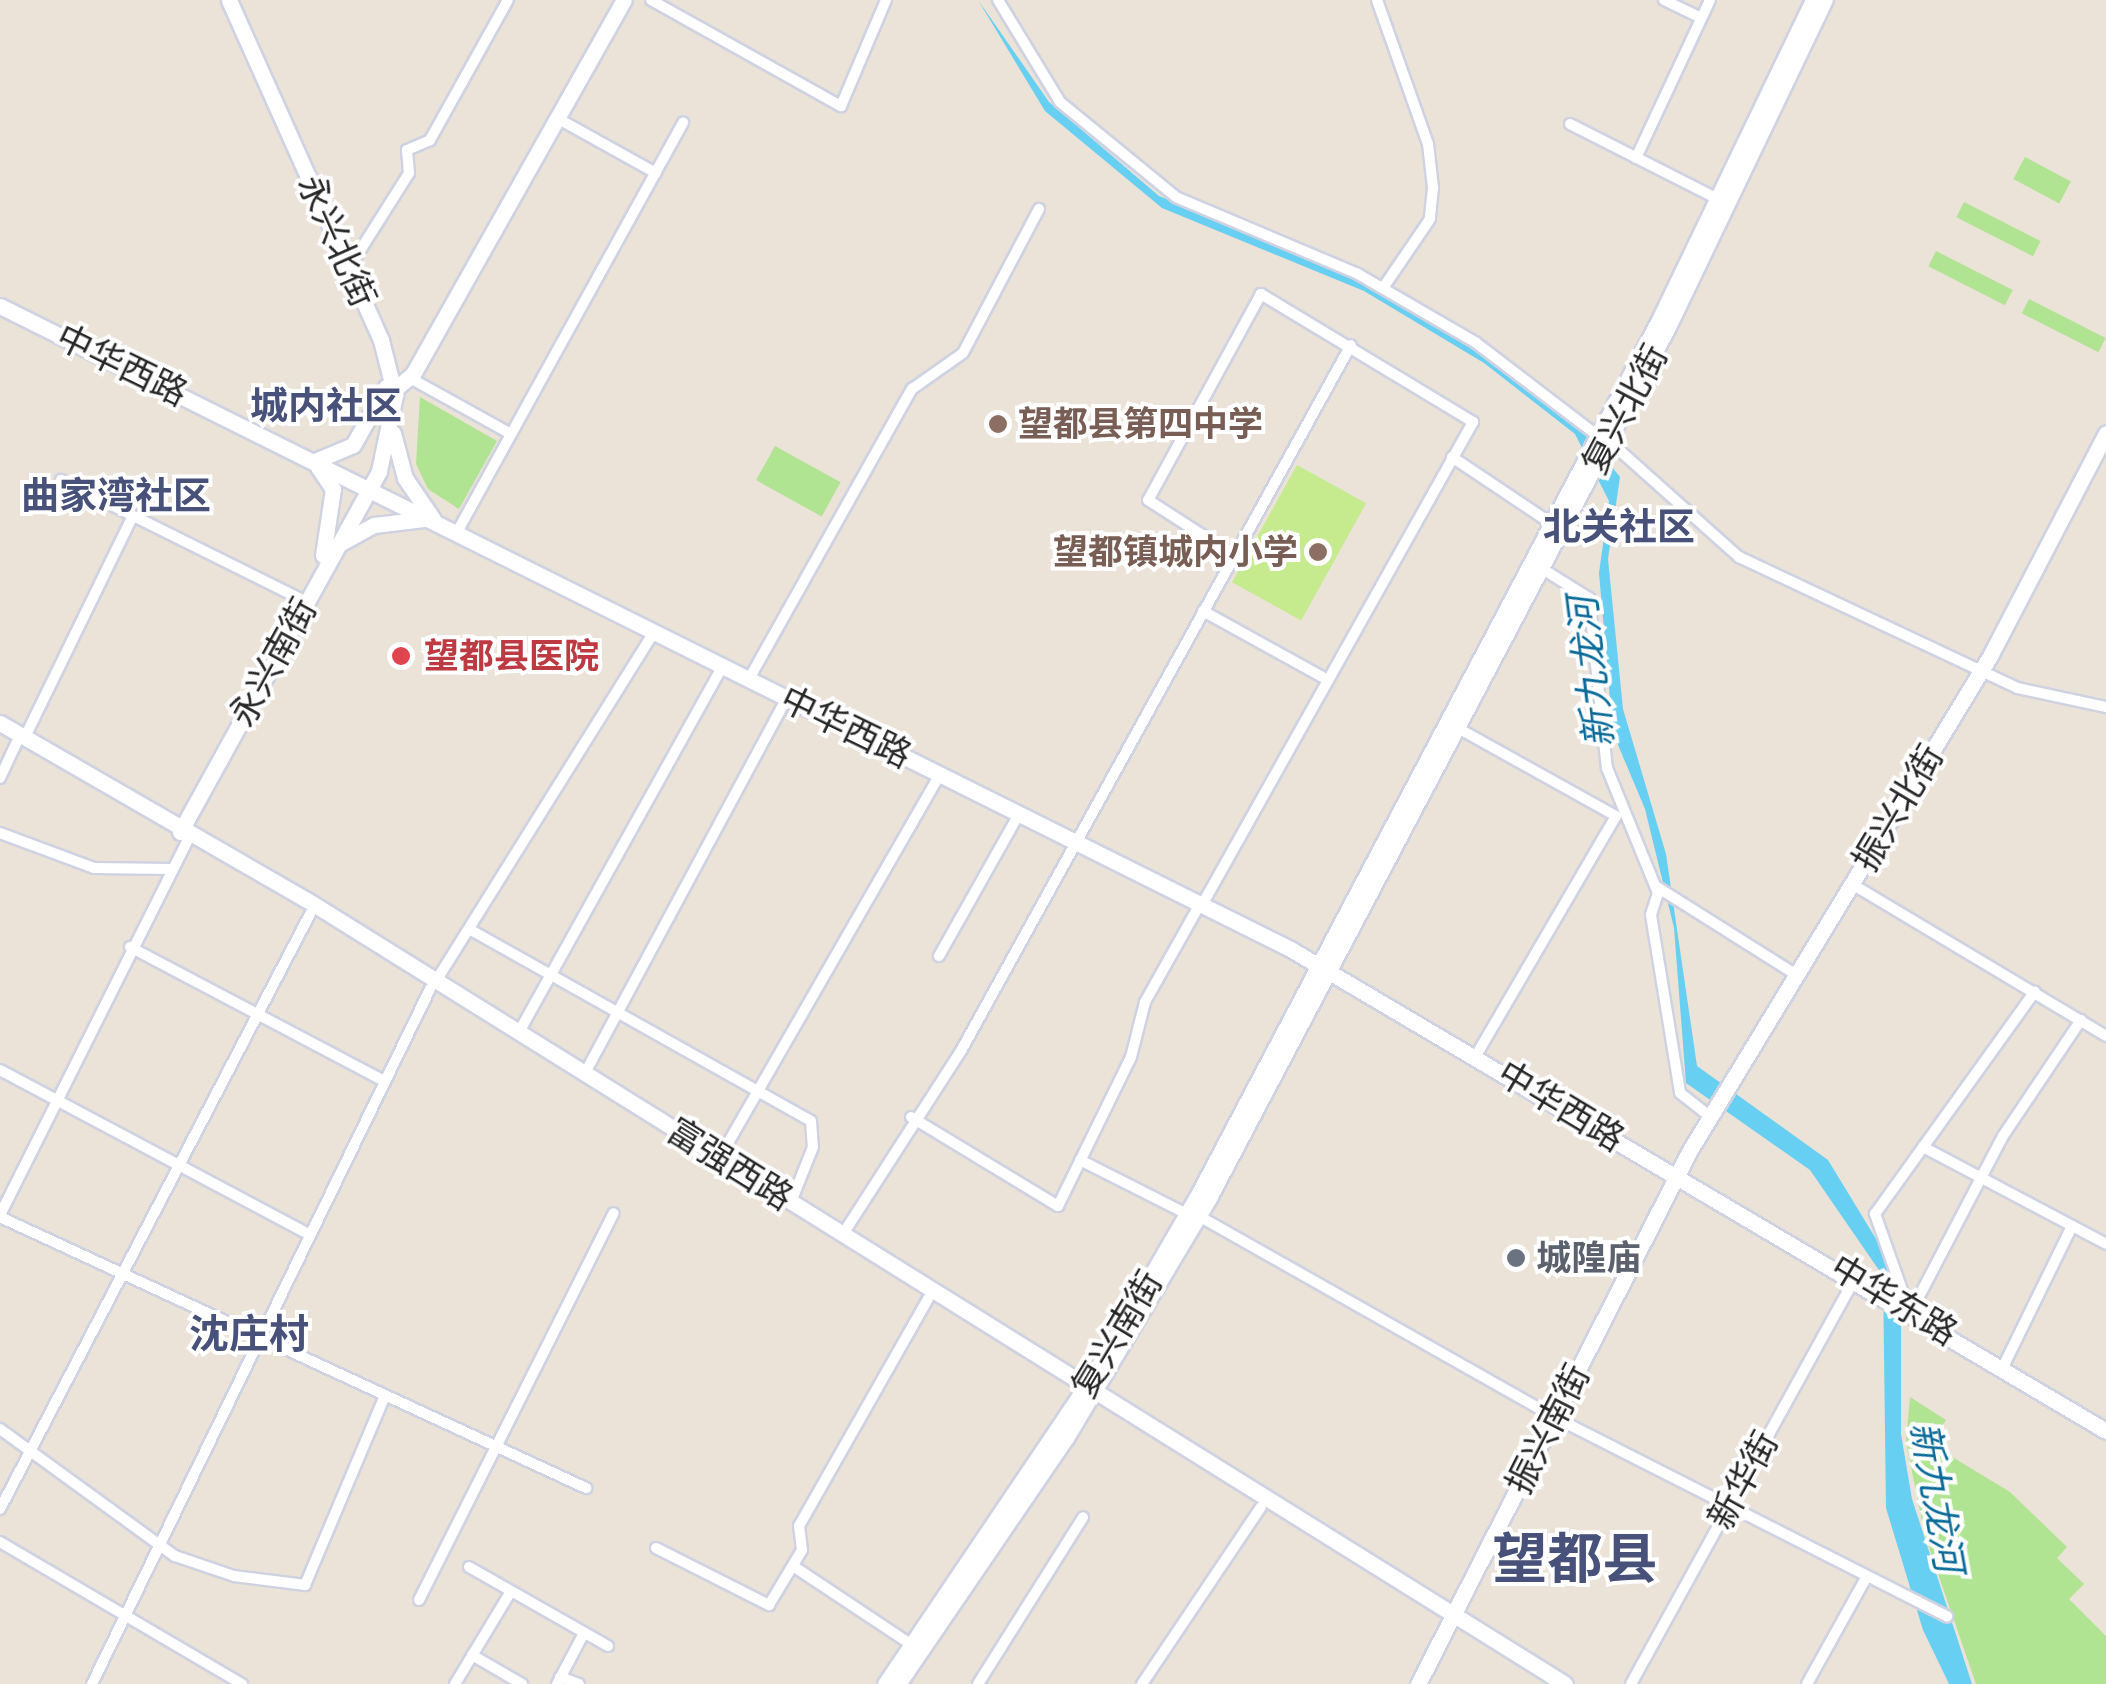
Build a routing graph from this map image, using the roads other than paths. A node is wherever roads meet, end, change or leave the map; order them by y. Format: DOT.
graph roads {
  1 [pos="220,0"];
  2 [pos="230,0"];
  3 [pos="508,0"];
  4 [pos="624,0"];
  5 [pos="651,0"];
  6 [pos="886,0"];
  7 [pos="998,0"];
  8 [pos="1377,0"];
  9 [pos="1664,0"];
  10 [pos="1710,0"];
  11 [pos="1813,0"];
  12 [pos="1824,0"];
  13 [pos="1701,18"];
  14 [pos="557,118"];
  15 [pos="683,122"];
  16 [pos="1570,124"];
  17 [pos="1636,158"];
  18 [pos="656,173"];
  19 [pos="1720,200"];
  20 [pos="1039,209"];
  21 [pos="349,268"];
  22 [pos="1383,288"];
  23 [pos="0,306"];
  24 [pos="1351,345"];
  25 [pos="410,378"];
  26 [pos="391,388"];
  27 [pos="393,412"];
  28 [pos="512,434"];
  29 [pos="2106,434"];
  30 [pos="1602,441"];
  31 [pos="1452,456"];
  32 [pos="310,458"];
  33 [pos="1587,467"];
  34 [pos="61,480"];
  35 [pos="365,487"];
  36 [pos="132,516"];
  37 [pos="434,522"];
  38 [pos="1552,524"];
  39 [pos="456,534"];
  40 [pos="329,551"];
  41 [pos="1235,556"];
  42 [pos="1541,568"];
  43 [pos="298,598"];
  44 [pos="1203,611"];
  45 [pos="654,632"];
  46 [pos="723,666"];
  47 [pos="1980,672"];
  48 [pos="749,679"];
  49 [pos="1328,680"];
  50 [pos="786,698"];
  51 [pos="2106,707"];
  52 [pos="0,723"];
  53 [pos="1456,727"];
  54 [pos="0,735"];
  55 [pos="20,740"];
  56 [pos="940,774"];
  57 [pos="0,778"];
  58 [pos="1020,814"];
  59 [pos="179,831"];
  60 [pos="0,833"];
  61 [pos="1074,841"];
  62 [pos="171,869"];
  63 [pos="1852,884"];
  64 [pos="1659,889"];
  65 [pos="1201,904"];
  66 [pos="310,914"];
  67 [pos="469,929"];
  68 [pos="130,948"];
  69 [pos="939,956"];
  70 [pos="1324,968"];
  71 [pos="549,973"];
  72 [pos="1797,975"];
  73 [pos="433,985"];
  74 [pos="2035,991"];
  75 [pos="616,1010"];
  76 [pos="256,1014"];
  77 [pos="2081,1020"];
  78 [pos="519,1032"];
  79 [pos="2106,1036"];
  80 [pos="1476,1056"];
  81 [pos="0,1070"];
  82 [pos="584,1073"];
  83 [pos="382,1080"];
  84 [pos="760,1091"];
  85 [pos="56,1100"];
  86 [pos="1712,1115"];
  87 [pos="911,1117"];
  88 [pos="1922,1146"];
  89 [pos="720,1158"];
  90 [pos="1080,1160"];
  91 [pos="178,1165"];
  92 [pos="1678,1175"];
  93 [pos="1981,1178"];
  94 [pos="792,1202"];
  95 [pos="614,1213"];
  96 [pos="1193,1215"];
  97 [pos="0,1216"];
  98 [pos="2072,1226"];
  99 [pos="304,1232"];
  100 [pos="843,1234"];
  101 [pos="2106,1244"];
  102 [pos="122,1274"];
  103 [pos="1856,1277"];
  104 [pos="928,1299"];
  105 [pos="1909,1308"];
  106 [pos="255,1336"];
  107 [pos="2003,1366"];
  108 [pos="1088,1393"];
  109 [pos="385,1396"];
  110 [pos="1554,1417"];
  111 [pos="0,1428"];
  112 [pos="2106,1431"];
  113 [pos="494,1446"];
  114 [pos="32,1451"];
  115 [pos="586,1488"];
  116 [pos="1728,1506"];
  117 [pos="1262,1507"];
  118 [pos="0,1509"];
  119 [pos="1083,1516"];
  120 [pos="0,1542"];
  121 [pos="162,1548"];
  122 [pos="656,1548"];
  123 [pos="792,1566"];
  124 [pos="469,1567"];
  125 [pos="1866,1578"];
  126 [pos="510,1593"];
  127 [pos="419,1600"];
  128 [pos="1948,1616"];
  129 [pos="128,1617"];
  130 [pos="1451,1619"];
  131 [pos="584,1633"];
  132 [pos="912,1645"];
  133 [pos="608,1646"];
  134 [pos="472,1655"];
  135 [pos="559,1681"];
  136 [pos="92,1684"];
  137 [pos="242,1684"];
  138 [pos="455,1684"];
  139 [pos="522,1684"];
  140 [pos="579,1684"];
  141 [pos="885,1684"];
  142 [pos="898,1684"];
  143 [pos="978,1684"];
  144 [pos="1142,1684"];
  145 [pos="1418,1684"];
  146 [pos="1546,1684"];
  147 [pos="1565,1684"];
  148 [pos="1631,1684"];
  149 [pos="1807,1684"];
  1 -- 26 [label="main road, 永兴北街"];
  2 -- 21 [label="main road, 永兴北街"];
  3 -- 21 [label="street"];
  4 -- 14 [label="main road"];
  5 -- 6 [label="street"];
  7 -- 22 [label="street"];
  8 -- 22 [label="street"];
  9 -- 13 [label="street"];
  10 -- 13 [label="street"];
  11 -- 19 [label="main road, 复兴北街"];
  12 -- 30 [label="main road, 复兴北街"];
  13 -- 17 [label="street"];
  14 -- 18 [label="street"];
  14 -- 25 [label="main road"];
  15 -- 18 [label="street"];
  16 -- 17 [label="street"];
  17 -- 19 [label="street"];
  18 -- 28 [label="street"];
  19 -- 30 [label="main road, 复兴北街"];
  20 -- 48 [label="street"];
  21 -- 26 [label="main road, 永兴北街"];
  22 -- 30 [label="street"];
  23 -- 32 [label="main road, 中华西路"];
  24 -- 31 [label="street"];
  24 -- 41 [label="street"];
  24 -- 41 [label="street"];
  25 -- 26 [label="main road"];
  25 -- 28 [label="street"];
  26 -- 27 [label="main road, 永兴北街"];
  26 -- 32 [label="main road"];
  26 -- 35 [label="main road"];
  27 -- 35 [label="main road, 永兴北街"];
  27 -- 37 [label="main road"];
  28 -- 39 [label="street"];
  29 -- 47 [label="main road, 振兴北街"];
  30 -- 33 [label="main road, 复兴北街"];
  30 -- 47 [label="street"];
  31 -- 38 [label="street"];
  31 -- 49 [label="street"];
  32 -- 35 [label="main road, 中华西路"];
  32 -- 40 [label="main road"];
  33 -- 38 [label="main road, 复兴北街"];
  33 -- 42 [label="main road, 复兴北街"];
  34 -- 36 [label="street"];
  35 -- 37 [label="main road, 中华西路"];
  35 -- 40 [label="main road, 永兴南街"];
  36 -- 43 [label="street"];
  36 -- 55 [label="street"];
  37 -- 39 [label="main road, 中华西路"];
  37 -- 40 [label="main road"];
  38 -- 70 [label="main road, 复兴北街"];
  39 -- 45 [label="main road, 中华西路"];
  40 -- 43 [label="main road, 永兴南街"];
  40 -- 59 [label="main road, 永兴南街"];
  41 -- 44 [label="street"];
  42 -- 53 [label="main road, 复兴北街"];
  42 -- 64 [label="street"];
  43 -- 59 [label="main road, 永兴南街"];
  44 -- 49 [label="street"];
  44 -- 61 [label="street"];
  45 -- 46 [label="main road, 中华西路"];
  45 -- 67 [label="street"];
  46 -- 48 [label="main road, 中华西路"];
  46 -- 71 [label="street"];
  47 -- 51 [label="street"];
  47 -- 63 [label="main road, 振兴北街"];
  48 -- 50 [label="main road, 中华西路"];
  49 -- 65 [label="street"];
  50 -- 56 [label="main road, 中华西路"];
  50 -- 75 [label="street"];
  52 -- 55 [label="main road, 富强西路"];
  53 -- 70 [label="main road, 复兴北街"];
  53 -- 80 [label="street"];
  54 -- 55 [label="main road, 富强西路"];
  55 -- 57 [label="street"];
  55 -- 59 [label="main road, 富强西路"];
  56 -- 58 [label="main road, 中华西路"];
  56 -- 84 [label="street"];
  58 -- 61 [label="main road, 中华西路"];
  58 -- 69 [label="street"];
  59 -- 62 [label="street"];
  59 -- 66 [label="main road, 富强西路"];
  59 -- 73 [label="main road, 富强西路"];
  60 -- 62 [label="street"];
  61 -- 65 [label="main road, 中华西路"];
  61 -- 87 [label="street"];
  62 -- 68 [label="street"];
  63 -- 72 [label="main road, 振兴北街"];
  63 -- 74 [label="street"];
  64 -- 72 [label="street"];
  64 -- 86 [label="street"];
  65 -- 70 [label="main road, 中华西路"];
  65 -- 90 [label="street"];
  66 -- 73 [label="main road, 富强西路"];
  66 -- 76 [label="street"];
  67 -- 71 [label="street"];
  67 -- 73 [label="street"];
  68 -- 76 [label="street"];
  68 -- 85 [label="street"];
  70 -- 80 [label="main road, 中华西路"];
  70 -- 96 [label="main road, 复兴南街"];
  71 -- 75 [label="street"];
  71 -- 78 [label="street"];
  72 -- 86 [label="main road, 振兴北街"];
  73 -- 78 [label="main road, 富强西路"];
  73 -- 83 [label="street"];
  73 -- 104 [label="main road, 富强西路"];
  74 -- 77 [label="street"];
  74 -- 88 [label="street"];
  75 -- 82 [label="street"];
  75 -- 84 [label="street"];
  76 -- 83 [label="street"];
  76 -- 91 [label="street"];
  77 -- 79 [label="street"];
  77 -- 93 [label="street"];
  78 -- 82 [label="main road, 富强西路"];
  80 -- 92 [label="main road, 中华西路"];
  81 -- 85 [label="street"];
  82 -- 89 [label="main road, 富强西路"];
  83 -- 99 [label="street"];
  84 -- 89 [label="street"];
  84 -- 94 [label="street"];
  85 -- 91 [label="street"];
  85 -- 97 [label="street"];
  86 -- 92 [label="main road, 振兴北街"];
  87 -- 90 [label="street"];
  87 -- 100 [label="street"];
  88 -- 93 [label="street"];
  88 -- 105 [label="street"];
  89 -- 94 [label="main road, 富强西路"];
  90 -- 96 [label="street"];
  91 -- 99 [label="street"];
  91 -- 102 [label="street"];
  92 -- 103 [label="main road, 中华东路"];
  92 -- 110 [label="main road, 振兴南街"];
  93 -- 98 [label="street"];
  93 -- 105 [label="street"];
  94 -- 100 [label="main road, 富强西路"];
  95 -- 113 [label="street"];
  96 -- 108 [label="main road, 复兴南街"];
  96 -- 110 [label="street"];
  97 -- 102 [label="street"];
  98 -- 101 [label="street"];
  98 -- 107 [label="street"];
  99 -- 106 [label="street"];
  100 -- 108 [label="main road, 富强西路"];
  102 -- 106 [label="street"];
  102 -- 114 [label="street"];
  103 -- 105 [label="main road, 中华东路"];
  103 -- 116 [label="street, 新华街"];
  104 -- 108 [label="main road, 富强西路"];
  104 -- 123 [label="street"];
  105 -- 107 [label="main road, 中华东路"];
  106 -- 109 [label="street"];
  106 -- 121 [label="street"];
  107 -- 112 [label="main road, 中华东路"];
  108 -- 117 [label="main road, 富强西路"];
  108 -- 130 [label="main road, 富强西路"];
  108 -- 132 [label="main road, 复兴南街"];
  108 -- 142 [label="main road, 复兴南街"];
  109 -- 113 [label="street"];
  109 -- 121 [label="street"];
  110 -- 116 [label="street"];
  110 -- 130 [label="main road, 振兴南街"];
  111 -- 114 [label="street"];
  113 -- 115 [label="street"];
  113 -- 127 [label="street"];
  114 -- 118 [label="street"];
  114 -- 121 [label="street"];
  116 -- 125 [label="street"];
  116 -- 148 [label="street, 新华街"];
  117 -- 130 [label="main road, 富强西路"];
  117 -- 144 [label="street"];
  119 -- 143 [label="street"];
  120 -- 129 [label="street"];
  121 -- 129 [label="street"];
  122 -- 123 [label="street"];
  123 -- 132 [label="street"];
  124 -- 126 [label="street"];
  125 -- 128 [label="street"];
  125 -- 149 [label="street"];
  126 -- 131 [label="street"];
  126 -- 134 [label="street"];
  129 -- 136 [label="street"];
  129 -- 137 [label="street"];
  130 -- 145 [label="main road, 振兴南街"];
  130 -- 146 [label="main road"];
  130 -- 147 [label="main road"];
  131 -- 133 [label="street"];
  131 -- 135 [label="street"];
  132 -- 141 [label="main road, 复兴南街"];
  134 -- 138 [label="street"];
  134 -- 139 [label="street"];
  135 -- 140 [label="street"];
}
